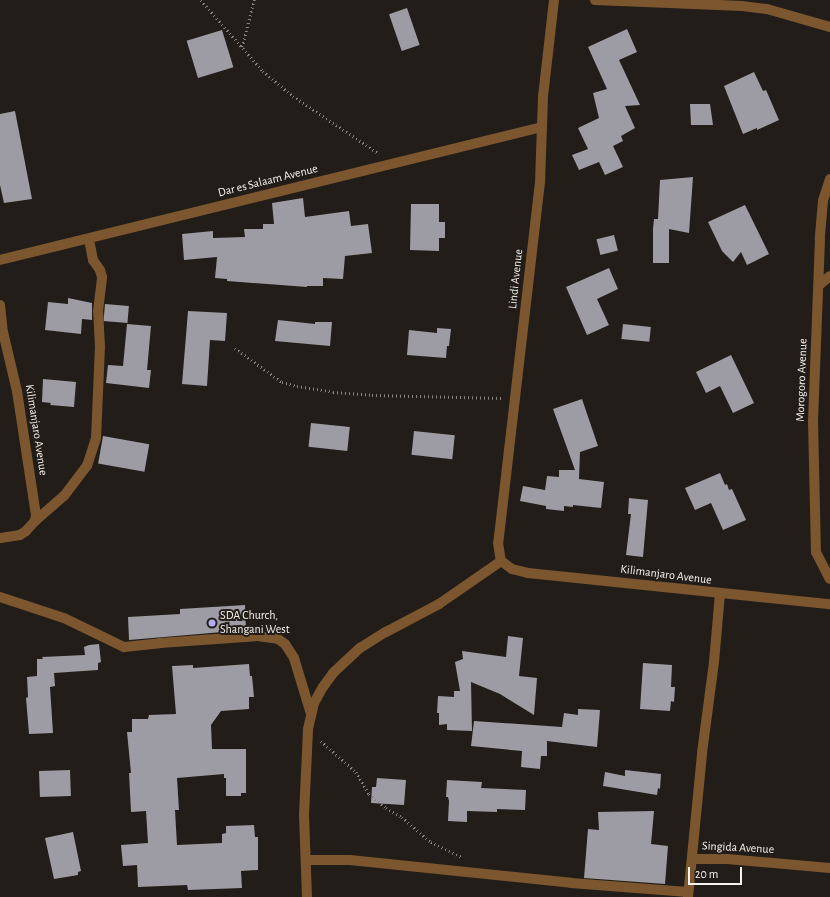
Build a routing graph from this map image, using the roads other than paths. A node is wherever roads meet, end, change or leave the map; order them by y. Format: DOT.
graph roads {
  1 [pos="554,0"];
  2 [pos="595,0"];
  3 [pos="830,27"];
  4 [pos="542,127"];
  5 [pos="830,179"];
  6 [pos="89,239"];
  7 [pos="0,260"];
  8 [pos="830,276"];
  9 [pos="819,285"];
  10 [pos="0,305"];
  11 [pos="35,520"];
  12 [pos="0,538"];
  13 [pos="502,560"];
  14 [pos="830,579"];
  15 [pos="720,594"];
  16 [pos="0,597"];
  17 [pos="830,604"];
  18 [pos="311,714"];
  19 [pos="692,859"];
  20 [pos="307,860"];
  21 [pos="830,868"];
  22 [pos="688,894"];
  23 [pos="307,897"];
  1 -- 4 [label="street, Lindi Avenue"];
  2 -- 3 [label="street"];
  4 -- 6 [label="street, Dar es Salaam Avenue"];
  4 -- 13 [label="street, Lindi Avenue"];
  5 -- 9 [label="street, Morogoro Avenue"];
  6 -- 7 [label="street, Dar es Salaam Avenue"];
  6 -- 11 [label="street"];
  8 -- 9 [label="street"];
  9 -- 14 [label="street, Morogoro Avenue"];
  10 -- 11 [label="street, Kilimanjaro Avenue"];
  11 -- 12 [label="street"];
  13 -- 15 [label="street, Kilimanjaro Avenue"];
  13 -- 18 [label="street"];
  15 -- 17 [label="street, Kilimanjaro Avenue"];
  15 -- 19 [label="street"];
  16 -- 18 [label="street"];
  18 -- 20 [label="street"];
  19 -- 21 [label="street, Singida Avenue"];
  19 -- 22 [label="street"];
  20 -- 22 [label="street"];
  20 -- 23 [label="street"];
}
